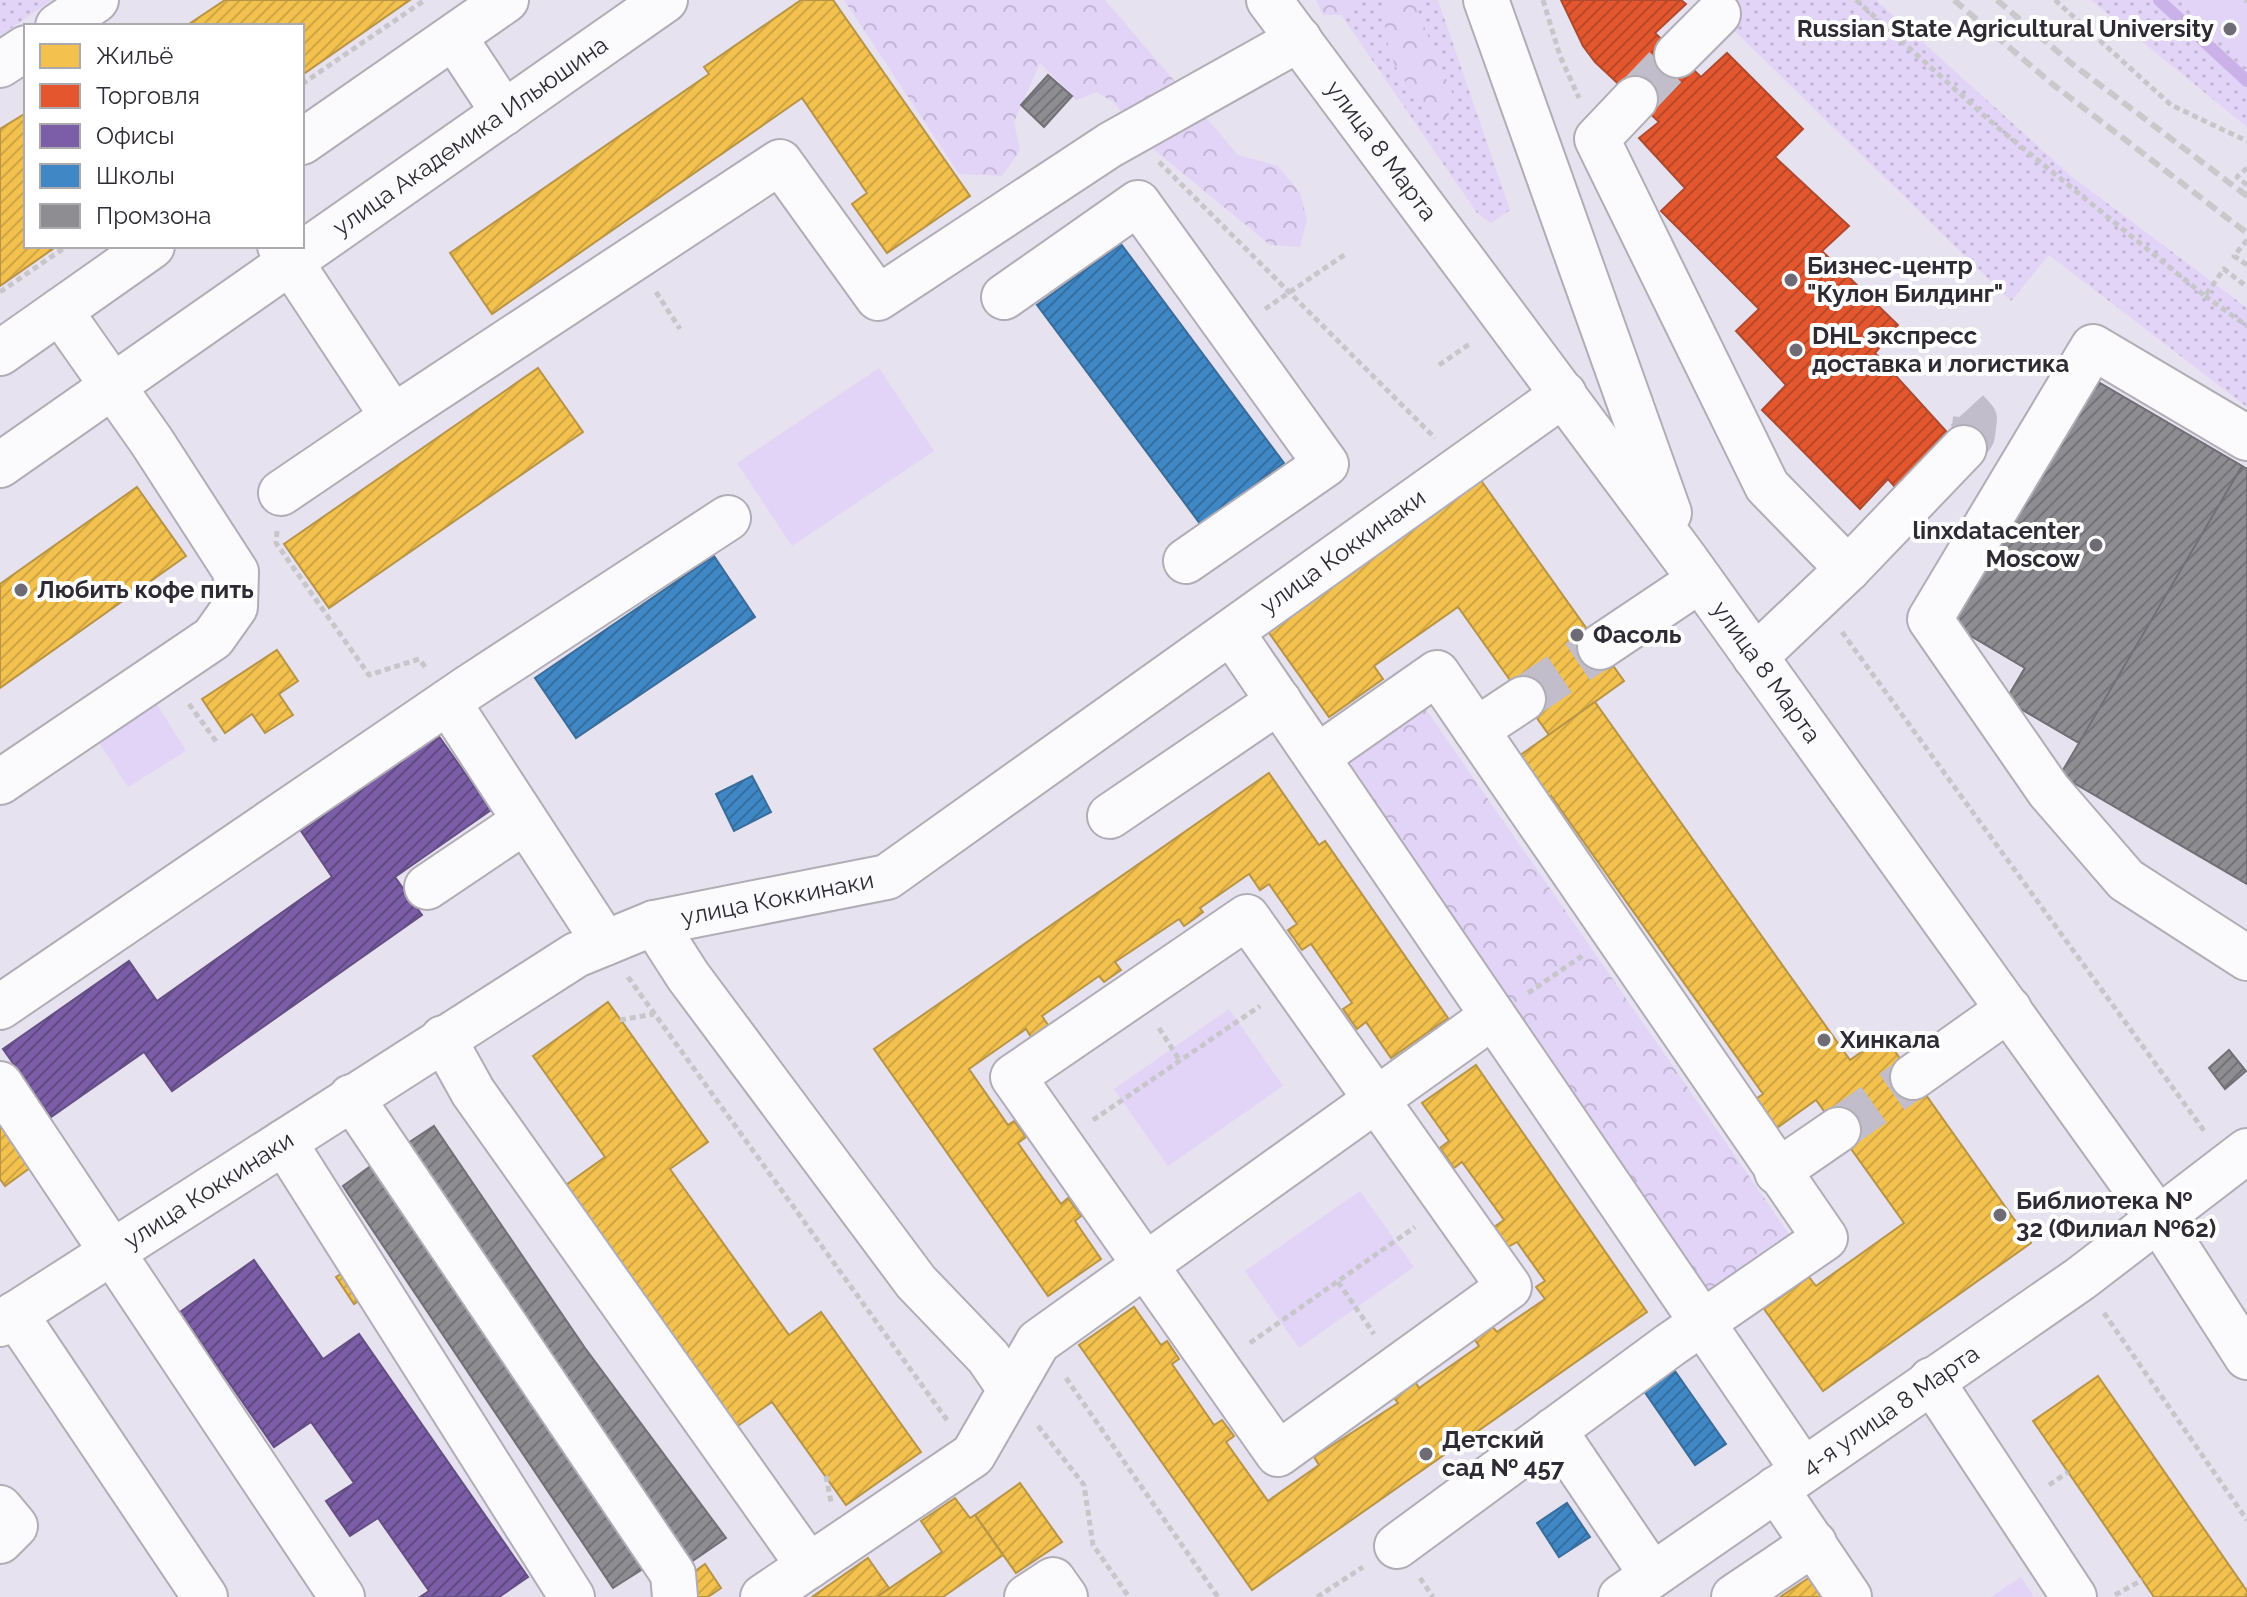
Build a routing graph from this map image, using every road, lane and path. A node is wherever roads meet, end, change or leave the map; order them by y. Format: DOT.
graph roads {
  1 [pos="96,0"];
  2 [pos="425,0"];
  3 [pos="506,0"];
  4 [pos="665,0"];
  5 [pos="1269,0"];
  6 [pos="1486,0"];
  7 [pos="1543,0"];
  8 [pos="1856,0"];
  9 [pos="2055,0"];
  10 [pos="1718,14"];
  11 [pos="61,24"];
  12 [pos="454,37"];
  13 [pos="1299,39"];
  14 [pos="24,49"];
  15 [pos="1677,55"];
  16 [pos="0,65"];
  17 [pos="304,83"];
  18 [pos="1635,99"];
  19 [pos="504,113"];
  20 [pos="1130,134"];
  21 [pos="1597,139"];
  22 [pos="304,141"];
  23 [pos="2247,141"];
  24 [pos="2247,168"];
  25 [pos="2247,185"];
  26 [pos="2247,240"];
  27 [pos="304,242"];
  28 [pos="64,248"];
  29 [pos="149,248"];
  30 [pos="1347,253"];
  31 [pos="285,254"];
  32 [pos="2247,265"];
  33 [pos="2247,287"];
  34 [pos="1292,291"];
  35 [pos="0,292"];
  36 [pos="2205,296"];
  37 [pos="1004,297"];
  38 [pos="1267,308"];
  39 [pos="60,311"];
  40 [pos="2247,326"];
  41 [pos="1471,343"];
  42 [pos="0,353"];
  43 [pos="1439,365"];
  44 [pos="113,385"];
  45 [pos="1564,394"];
  46 [pos="393,417"];
  47 [pos="2247,438"];
  48 [pos="1438,441"];
  49 [pos="1964,448"];
  50 [pos="0,465"];
  51 [pos="281,493"];
  52 [pos="728,518"];
  53 [pos="1186,561"];
  54 [pos="1693,570"];
  55 [pos="1833,584"];
  56 [pos="1232,633"];
  57 [pos="1600,647"];
  58 [pos="1755,657"];
  59 [pos="165,671"];
  60 [pos="1523,699"];
  61 [pos="1279,701"];
  62 [pos="448,702"];
  63 [pos="1476,730"];
  64 [pos="218,744"];
  65 [pos="1317,757"];
  66 [pos="0,782"];
  67 [pos="1110,816"];
  68 [pos="525,821"];
  69 [pos="427,887"];
  70 [pos="654,923"];
  71 [pos="1615,935"];
  72 [pos="605,943"];
  73 [pos="2247,958"];
  74 [pos="1293,984"];
  75 [pos="0,1007"];
  76 [pos="2009,1009"];
  77 [pos="654,1014"];
  78 [pos="1493,1016"];
  79 [pos="620,1020"];
  80 [pos="443,1038"];
  81 [pos="1913,1077"];
  82 [pos="0,1084"];
  83 [pos="351,1097"];
  84 [pos="1376,1100"];
  85 [pos="1838,1130"];
  86 [pos="284,1142"];
  87 [pos="1060,1144"];
  88 [pos="2238,1158"];
  89 [pos="1777,1172"];
  90 [pos="1450,1204"];
  91 [pos="2159,1220"];
  92 [pos="114,1251"];
  93 [pos="1145,1265"];
  94 [pos="1338,1282"];
  95 [pos="2096,1302"];
  96 [pos="8,1319"];
  97 [pos="1702,1323"];
  98 [pos="1038,1342"];
  99 [pos="2247,1357"];
  100 [pos="1217,1367"];
  101 [pos="1398,1368"];
  102 [pos="1931,1380"];
  103 [pos="1010,1389"];
  104 [pos="1554,1430"];
  105 [pos="973,1455"];
  106 [pos="1790,1479"];
  107 [pos="0,1508"];
  108 [pos="2247,1520"];
  109 [pos="0,1541"];
  110 [pos="1814,1543"];
  111 [pos="1397,1546"];
  112 [pos="809,1566"];
  113 [pos="2142,1580"];
  114 [pos="1635,1590"];
  115 [pos="205,1597"];
  116 [pos="342,1597"];
  117 [pos="572,1597"];
  118 [pos="675,1597"];
  119 [pos="763,1597"];
  120 [pos="1027,1597"];
  121 [pos="1065,1597"];
  122 [pos="1129,1597"];
  123 [pos="1218,1597"];
  124 [pos="1317,1597"];
  125 [pos="1734,1597"];
  126 [pos="1849,1597"];
  127 [pos="2074,1597"];
  128 [pos="2111,1597"];
  1 -- 11 [label="street"];
  2 -- 17 [label="path"];
  3 -- 12 [label="street"];
  4 -- 19 [label="street, улица Академика Ильюшина"];
  5 -- 13 [label="street, улица 8 Марта"];
  6 -- 54 [label="street"];
  7 -- 21 [label="path"];
  8 -- 36 [label="path"];
  9 -- 23 [label="path"];
  10 -- 15 [label="street"];
  12 -- 19 [label="street"];
  12 -- 22 [label="street"];
  13 -- 20 [label="street"];
  13 -- 45 [label="street, улица 8 Марта"];
  14 -- 16 [label="street"];
  18 -- 21 [label="street"];
  19 -- 27 [label="street, улица Академика Ильюшина"];
  20 -- 34 [label="path"];
  20 -- 46 [label="street"];
  21 -- 55 [label="street"];
  24 -- 25 [label="path"];
  26 -- 32 [label="path"];
  28 -- 35 [label="path"];
  29 -- 39 [label="street"];
  30 -- 34 [label="path"];
  31 -- 44 [label="street, улица Академика Ильюшина"];
  31 -- 46 [label="street"];
  33 -- 36 [label="path"];
  34 -- 38 [label="path"];
  34 -- 48 [label="path"];
  36 -- 40 [label="path"];
  37 -- 53 [label="street"];
  39 -- 42 [label="street"];
  39 -- 44 [label="street"];
  41 -- 43 [label="path"];
  44 -- 50 [label="street, улица Академика Ильюшина"];
  44 -- 59 [label="street"];
  45 -- 54 [label="street, улица 8 Марта"];
  45 -- 56 [label="street, улица Коккинаки"];
  46 -- 51 [label="street"];
  47 -- 73 [label="street"];
  49 -- 55 [label="street"];
  51 -- 62 [label="path"];
  52 -- 62 [label="street"];
  54 -- 57 [label="street"];
  54 -- 58 [label="street, улица 8 Марта"];
  55 -- 58 [label="street"];
  55 -- 88 [label="path"];
  56 -- 61 [label="street"];
  56 -- 70 [label="street, улица Коккинаки"];
  58 -- 76 [label="street, улица 8 Марта"];
  59 -- 64 [label="path"];
  59 -- 66 [label="street"];
  60 -- 63 [label="street"];
  61 -- 65 [label="street"];
  61 -- 67 [label="street"];
  62 -- 68 [label="street"];
  62 -- 75 [label="street"];
  63 -- 65 [label="street"];
  63 -- 71 [label="street"];
  65 -- 78 [label="street"];
  68 -- 69 [label="street"];
  68 -- 72 [label="street"];
  70 -- 72 [label="street, улица Коккинаки"];
  70 -- 103 [label="street"];
  71 -- 78 [label="path"];
  71 -- 89 [label="street"];
  72 -- 77 [label="path"];
  72 -- 80 [label="street, улица Коккинаки"];
  74 -- 84 [label="street"];
  74 -- 87 [label="path"];
  74 -- 87 [label="street"];
  76 -- 81 [label="street"];
  76 -- 91 [label="street, улица 8 Марта"];
  77 -- 79 [label="path"];
  77 -- 105 [label="path"];
  78 -- 84 [label="street"];
  78 -- 97 [label="street"];
  80 -- 83 [label="street, улица Коккинаки"];
  80 -- 112 [label="street"];
  82 -- 92 [label="street"];
  83 -- 86 [label="street, улица Коккинаки"];
  83 -- 118 [label="street"];
  84 -- 90 [label="street"];
  84 -- 93 [label="street"];
  85 -- 89 [label="street"];
  86 -- 92 [label="street, улица Коккинаки"];
  86 -- 117 [label="street"];
  87 -- 93 [label="street"];
  88 -- 91 [label="street, 4-я улица 8 Марта"];
  89 -- 97 [label="street"];
  90 -- 94 [label="path"];
  90 -- 101 [label="street"];
  91 -- 99 [label="street, улица 8 Марта"];
  91 -- 102 [label="street, 4-я улица 8 Марта"];
  92 -- 96 [label="street, улица Коккинаки"];
  92 -- 116 [label="street"];
  93 -- 98 [label="street"];
  93 -- 100 [label="street"];
  94 -- 100 [label="path"];
  94 -- 101 [label="path"];
  95 -- 108 [label="path"];
  96 -- 115 [label="street"];
  97 -- 104 [label="street"];
  97 -- 106 [label="street"];
  98 -- 103 [label="street"];
  98 -- 123 [label="path"];
  100 -- 101 [label="street"];
  102 -- 106 [label="street, 4-я улица 8 Марта"];
  102 -- 127 [label="street"];
  103 -- 105 [label="street"];
  103 -- 122 [label="path"];
  104 -- 111 [label="street"];
  104 -- 114 [label="street"];
  105 -- 112 [label="street"];
  106 -- 110 [label="street"];
  106 -- 114 [label="street, 4-я улица 8 Марта"];
  107 -- 109 [label="street"];
  110 -- 125 [label="street"];
  110 -- 126 [label="street"];
  111 -- 124 [label="path"];
  112 -- 119 [label="street"];
  113 -- 128 [label="path"];
  120 -- 121 [label="street"];
}
